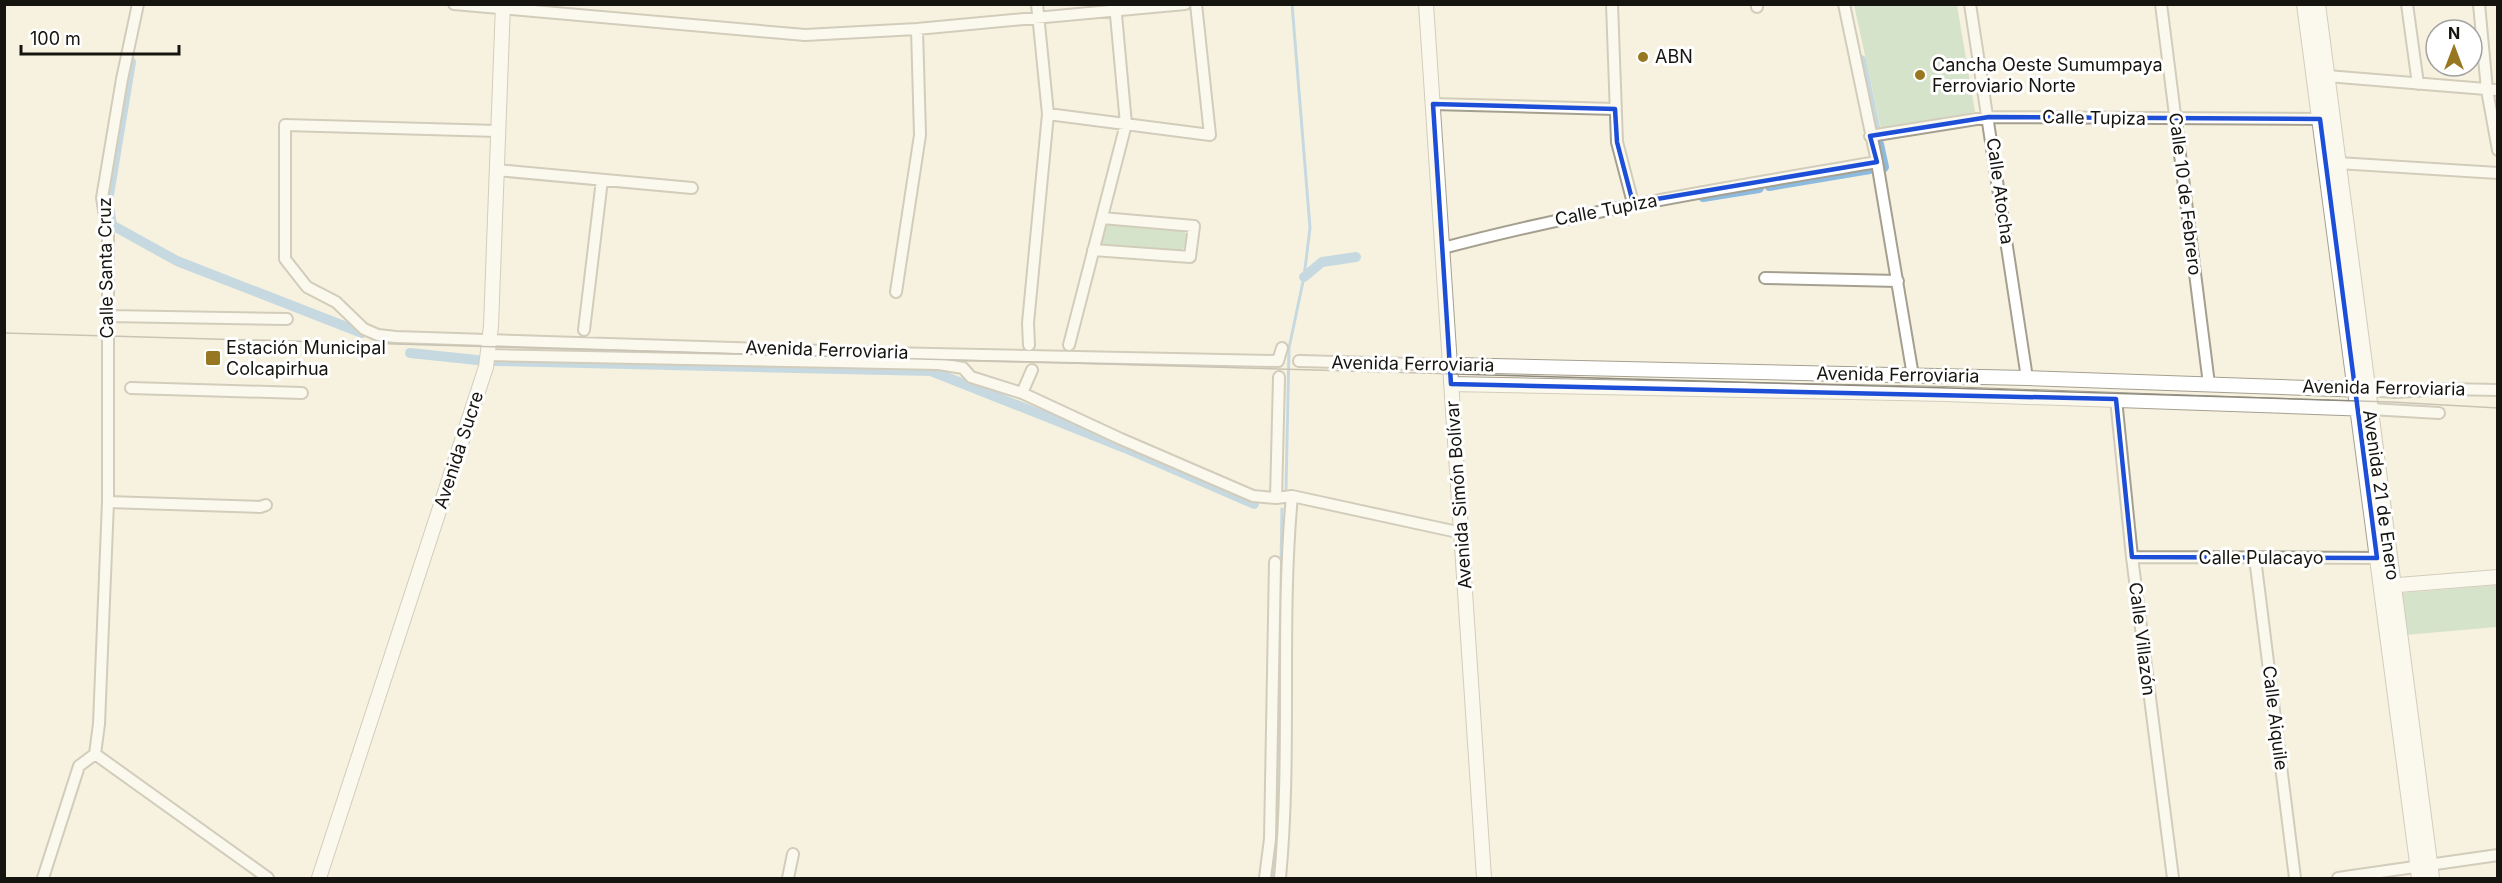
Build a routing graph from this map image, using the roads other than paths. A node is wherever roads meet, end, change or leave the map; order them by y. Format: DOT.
graph roads {
  1 [pos="138,4"];
  2 [pos="454,4"];
  3 [pos="1037,4"];
  4 [pos="1185,4"];
  5 [pos="1196,4"];
  6 [pos="1426,4"];
  7 [pos="1612,4"];
  8 [pos="1844,4"];
  9 [pos="1970,4"];
  10 [pos="2161,4"];
  11 [pos="2304,4"];
  12 [pos="2318,4"];
  13 [pos="2407,4"];
  14 [pos="2479,4"];
  15 [pos="503,7"];
  16 [pos="1115,9"];
  17 [pos="1039,18"];
  18 [pos="917,29"];
  19 [pos="2327,76"];
  20 [pos="2418,84"];
  21 [pos="2492,90"];
  22 [pos="1433,104"];
  23 [pos="1615,109"];
  24 [pos="1048,114"];
  25 [pos="1989,117"];
  26 [pos="2175,118"];
  27 [pos="2326,119"];
  28 [pos="1125,124"];
  29 [pos="498,131"];
  30 [pos="1870,136"];
  31 [pos="2498,150"];
  32 [pos="1877,162"];
  33 [pos="2338,163"];
  34 [pos="496,170"];
  35 [pos="2498,173"];
  36 [pos="602,180"];
  37 [pos="692,188"];
  38 [pos="1633,203"];
  39 [pos="1102,218"];
  40 [pos="1443,248"];
  41 [pos="1093,250"];
  42 [pos="1765,278"];
  43 [pos="1898,281"];
  44 [pos="896,292"];
  45 [pos="108,316"];
  46 [pos="287,319"];
  47 [pos="584,330"];
  48 [pos="491,339"];
  49 [pos="1029,345"];
  50 [pos="1069,345"];
  51 [pos="1282,348"];
  52 [pos="488,354"];
  53 [pos="1299,361"];
  54 [pos="1450,365"];
  55 [pos="1032,370"];
  56 [pos="1913,376"];
  57 [pos="1279,377"];
  58 [pos="2027,378"];
  59 [pos="1451,384"];
  60 [pos="2209,384"];
  61 [pos="130,388"];
  62 [pos="2361,389"];
  63 [pos="2498,390"];
  64 [pos="302,393"];
  65 [pos="1022,393"];
  66 [pos="2115,399"];
  67 [pos="2364,409"];
  68 [pos="2439,413"];
  69 [pos="1292,496"];
  70 [pos="1276,498"];
  71 [pos="108,502"];
  72 [pos="266,505"];
  73 [pos="1462,533"];
  74 [pos="2132,556"];
  75 [pos="2255,558"];
  76 [pos="2383,558"];
  77 [pos="1275,562"];
  78 [pos="2498,577"];
  79 [pos="2387,586"];
  80 [pos="95,754"];
  81 [pos="793,854"];
  82 [pos="2498,855"];
  83 [pos="2425,873"];
  84 [pos="43,879"];
  85 [pos="268,879"];
  86 [pos="320,879"];
  87 [pos="788,879"];
  88 [pos="1265,879"];
  89 [pos="1280,879"];
  90 [pos="1484,879"];
  91 [pos="2173,879"];
  92 [pos="2295,879"];
  93 [pos="2338,879"];
  1 -- 45 [label="street, Calle Santa Cruz"];
  2 -- 15 [label="street"];
  3 -- 17 [label="street"];
  4 -- 16 [label="street"];
  5 -- 28 [label="street"];
  6 -- 22 [label="street, Avenida Simón Bolívar"];
  7 -- 23 [label="street"];
  8 -- 30 [label="street"];
  9 -- 25 [label="street, Calle Atocha"];
  10 -- 26 [label="street, Calle 10 de Febrero"];
  11 -- 27 [label="street, Avenida 21 de Enero"];
  12 -- 19 [label="street, Avenida 21 de Enero"];
  13 -- 20 [label="street"];
  14 -- 21 [label="street"];
  15 -- 18 [label="street"];
  15 -- 29 [label="street, Avenida Sucre"];
  16 -- 17 [label="street"];
  16 -- 28 [label="street"];
  17 -- 18 [label="street"];
  17 -- 24 [label="street"];
  18 -- 44 [label="street"];
  19 -- 20 [label="street"];
  19 -- 27 [label="street, Avenida 21 de Enero"];
  20 -- 21 [label="street"];
  21 -- 31 [label="street"];
  22 -- 23 [label="street"];
  22 -- 40 [label="street, Avenida Simón Bolívar"];
  23 -- 38 [label="street"];
  24 -- 28 [label="street"];
  24 -- 49 [label="street"];
  25 -- 26 [label="street, Calle Tupiza"];
  25 -- 30 [label="street, Calle Tupiza"];
  25 -- 58 [label="street, Calle Atocha"];
  26 -- 27 [label="street, Calle Tupiza"];
  26 -- 60 [label="street, Calle 10 de Febrero"];
  27 -- 33 [label="street, Avenida 21 de Enero"];
  27 -- 62 [label="street, Avenida 21 de Enero"];
  28 -- 39 [label="street"];
  29 -- 34 [label="street, Avenida Sucre"];
  29 -- 48 [label="street, Avenida Ferroviaria"];
  30 -- 32 [label="street"];
  32 -- 38 [label="street, Calle Tupiza"];
  32 -- 43 [label="street"];
  33 -- 35 [label="street"];
  33 -- 62 [label="street, Avenida 21 de Enero"];
  34 -- 36 [label="street"];
  34 -- 48 [label="street, Avenida Sucre"];
  36 -- 37 [label="street"];
  36 -- 47 [label="street"];
  38 -- 40 [label="street, Calle Tupiza"];
  39 -- 41 [label="street"];
  39 -- 41 [label="street"];
  40 -- 54 [label="street, Avenida Simón Bolívar"];
  41 -- 50 [label="street"];
  42 -- 43 [label="street"];
  43 -- 56 [label="street"];
  45 -- 46 [label="street"];
  45 -- 71 [label="street, Calle Santa Cruz"];
  48 -- 51 [label="street, Avenida Ferroviaria"];
  48 -- 52 [label="street, Avenida Sucre"];
  52 -- 65 [label="street, Avenida Ferroviaria"];
  52 -- 86 [label="street, Avenida Sucre"];
  53 -- 54 [label="street, Avenida Ferroviaria"];
  54 -- 56 [label="street, Avenida Ferroviaria"];
  54 -- 59 [label="street, Avenida Simón Bolívar"];
  55 -- 65 [label="street"];
  56 -- 58 [label="street, Avenida Ferroviaria"];
  57 -- 70 [label="street"];
  58 -- 60 [label="street, Avenida Ferroviaria"];
  59 -- 66 [label="street, Avenida Ferroviaria"];
  59 -- 73 [label="street, Avenida Simón Bolívar"];
  60 -- 62 [label="street, Avenida Ferroviaria"];
  61 -- 64 [label="street"];
  62 -- 63 [label="street, Avenida Ferroviaria"];
  62 -- 67 [label="street, Avenida 21 de Enero"];
  65 -- 70 [label="street, Avenida Ferroviaria"];
  66 -- 67 [label="street, Avenida Ferroviaria"];
  66 -- 74 [label="street, Calle Villazón"];
  67 -- 68 [label="street, Avenida Ferroviaria"];
  67 -- 76 [label="street, Avenida 21 de Enero"];
  69 -- 70 [label="street, Avenida Ferroviaria"];
  69 -- 73 [label="street, Avenida Ferroviaria"];
  69 -- 89 [label="street"];
  71 -- 72 [label="street"];
  71 -- 80 [label="street, Calle Santa Cruz"];
  73 -- 90 [label="street, Avenida Simón Bolívar"];
  74 -- 75 [label="street, Calle Pulacayo"];
  74 -- 91 [label="street, Calle Villazón"];
  75 -- 76 [label="street, Calle Pulacayo"];
  75 -- 92 [label="street, Calle Aiquile"];
  76 -- 79 [label="street, Avenida 21 de Enero"];
  77 -- 88 [label="street"];
  78 -- 79 [label="street"];
  79 -- 83 [label="street, Avenida 21 de Enero"];
  80 -- 84 [label="street"];
  80 -- 85 [label="street"];
  81 -- 87 [label="street"];
  82 -- 83 [label="street"];
  83 -- 93 [label="street"];
}
